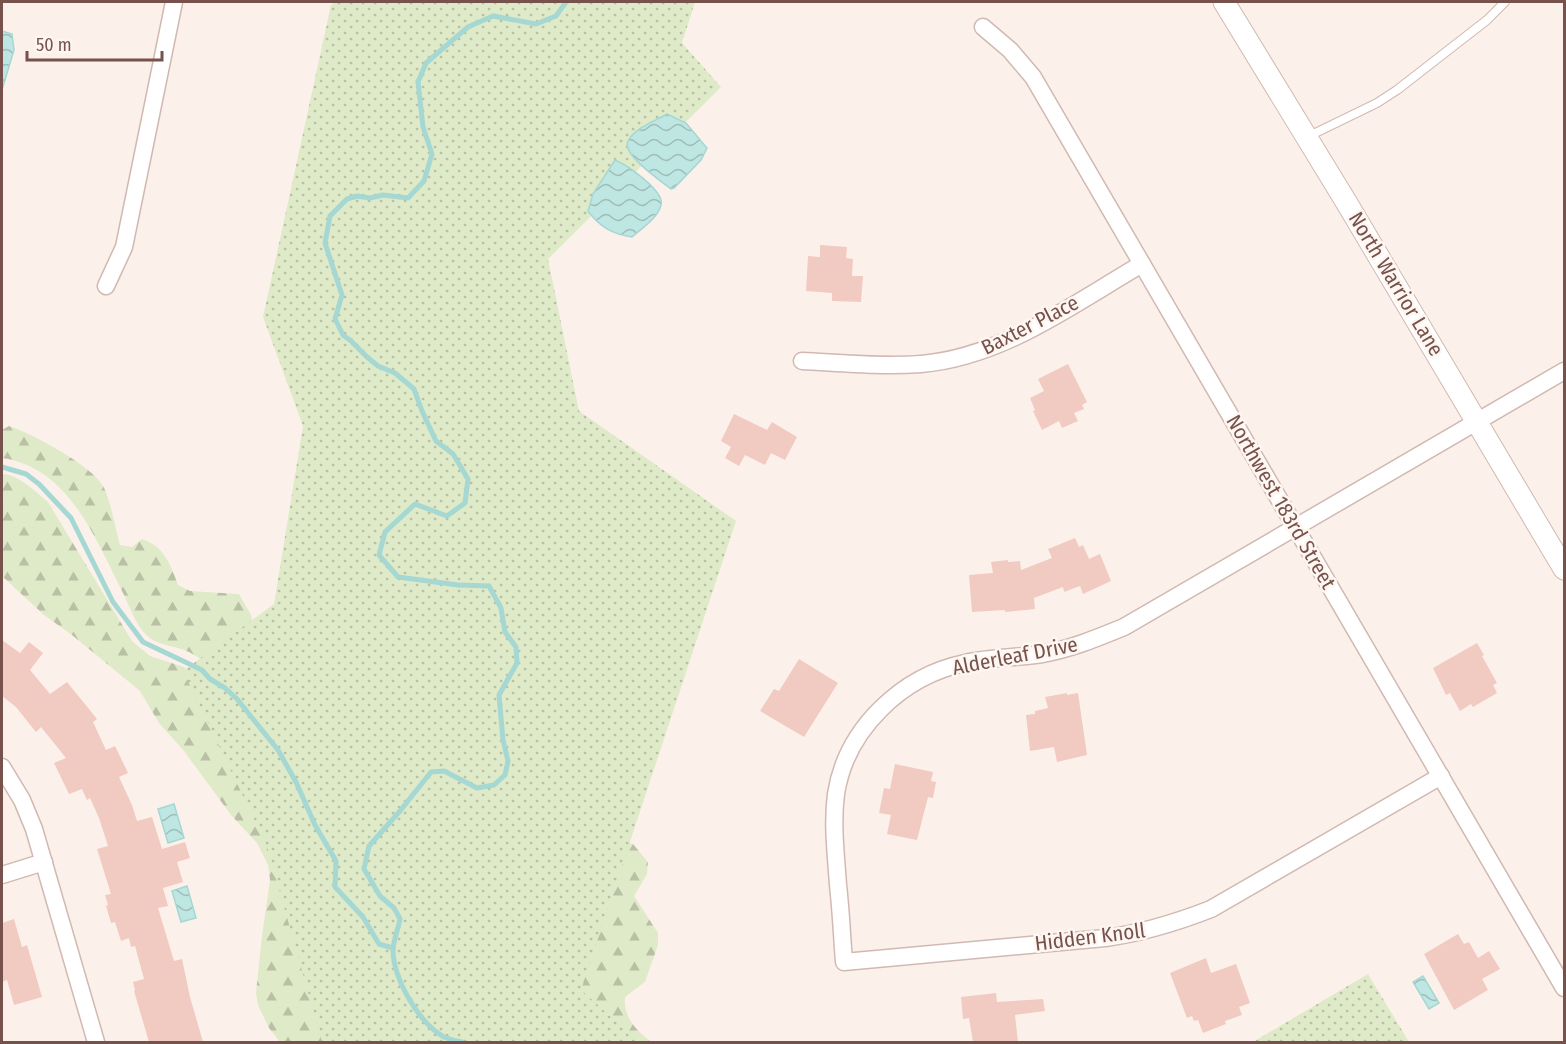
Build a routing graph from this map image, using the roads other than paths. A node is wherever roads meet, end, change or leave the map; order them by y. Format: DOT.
graph roads {
  1 [pos="174,2"];
  2 [pos="1224,2"];
  3 [pos="1505,2"];
  4 [pos="983,27"];
  5 [pos="1307,137"];
  6 [pos="1142,264"];
  7 [pos="106,286"];
  8 [pos="802,361"];
  9 [pos="1564,372"];
  10 [pos="1478,422"];
  11 [pos="1295,527"];
  12 [pos="1564,569"];
  13 [pos="2,767"];
  14 [pos="1441,776"];
  15 [pos="44,862"];
  16 [pos="2,875"];
  17 [pos="844,962"];
  18 [pos="1564,988"];
  19 [pos="96,1042"];
  1 -- 7 [label="street"];
  2 -- 5 [label="street, North Warrior Lane"];
  3 -- 5 [label="lane"];
  4 -- 6 [label="street, Northwest 183rd Street"];
  5 -- 10 [label="street, North Warrior Lane"];
  6 -- 8 [label="street, Baxter Place"];
  6 -- 11 [label="street, Northwest 183rd Street"];
  9 -- 10 [label="street, Alderleaf Drive"];
  10 -- 11 [label="street, Alderleaf Drive"];
  10 -- 12 [label="street, North Warrior Lane"];
  11 -- 14 [label="street, Northwest 183rd Street"];
  11 -- 17 [label="street, Alderleaf Drive"];
  13 -- 15 [label="street"];
  14 -- 17 [label="street, Hidden Knoll"];
  14 -- 18 [label="street, Northwest 183rd Street"];
  15 -- 16 [label="street"];
  15 -- 19 [label="street"];
}
